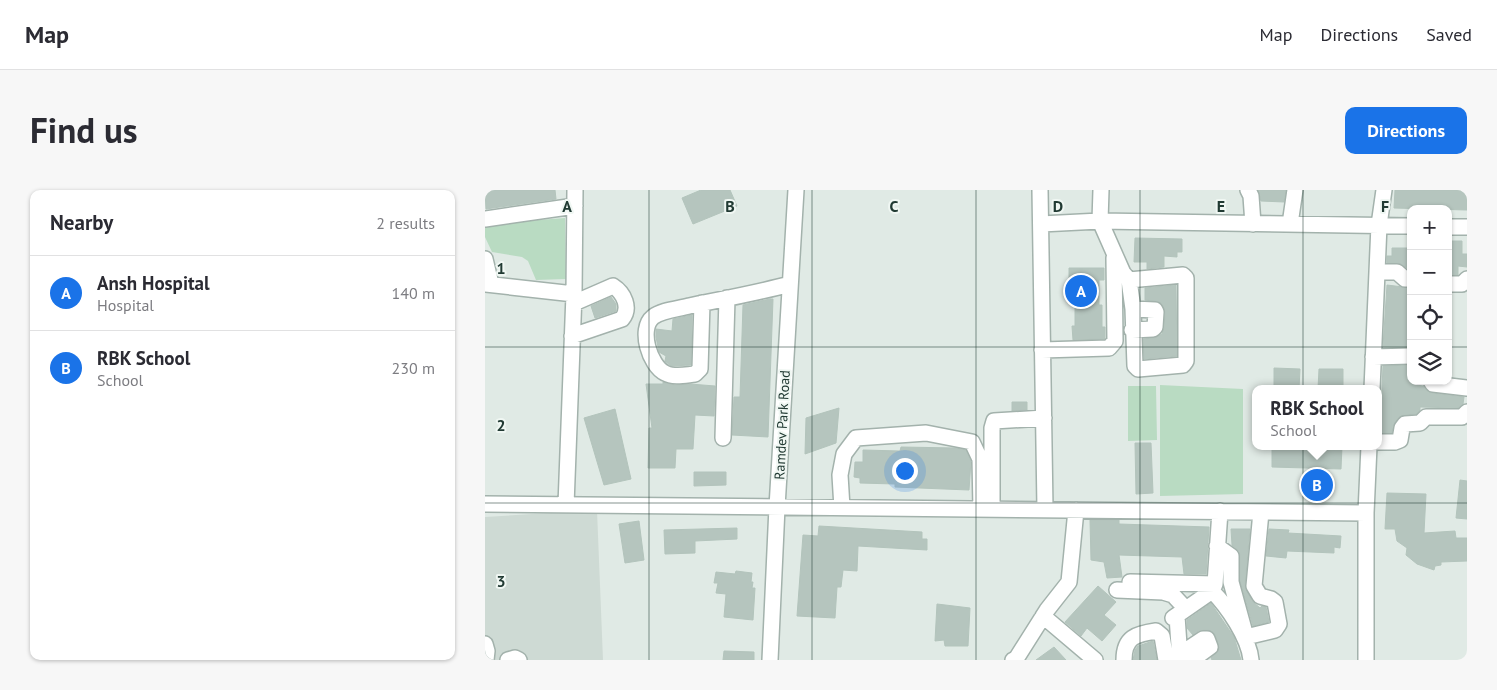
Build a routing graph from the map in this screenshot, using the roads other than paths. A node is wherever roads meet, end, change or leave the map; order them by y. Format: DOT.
graph roads {
  1 [pos="575,190"];
  2 [pos="796,190"];
  3 [pos="1040,190"];
  4 [pos="1101,190"];
  5 [pos="1248,190"];
  6 [pos="1295,190"];
  7 [pos="1384,190"];
  8 [pos="575,206"];
  9 [pos="485,219"];
  10 [pos="1101,221"];
  11 [pos="1041,224"];
  12 [pos="1253,224"];
  13 [pos="1290,224"];
  14 [pos="1379,226"];
  15 [pos="1407,226"];
  16 [pos="1452,227"];
  17 [pos="1467,227"];
  18 [pos="1114,254"];
  19 [pos="485,259"];
  20 [pos="1377,272"];
  21 [pos="1407,279"];
  22 [pos="1467,279"];
  23 [pos="1129,280"];
  24 [pos="488,284"];
  25 [pos="790,284"];
  26 [pos="1452,284"];
  27 [pos="727,298"];
  28 [pos="574,299"];
  29 [pos="702,303"];
  30 [pos="1133,309"];
  31 [pos="1132,330"];
  32 [pos="572,336"];
  33 [pos="1042,350"];
  34 [pos="1407,356"];
  35 [pos="1373,357"];
  36 [pos="1371,385"];
  37 [pos="1442,385"];
  38 [pos="1467,388"];
  39 [pos="1467,412"];
  40 [pos="1044,418"];
  41 [pos="723,438"];
  42 [pos="1382,442"];
  43 [pos="1369,450"];
  44 [pos="485,504"];
  45 [pos="566,504"];
  46 [pos="777,507"];
  47 [pos="842,508"];
  48 [pos="986,509"];
  49 [pos="1045,510"];
  50 [pos="1076,510"];
  51 [pos="1220,511"];
  52 [pos="1261,512"];
  53 [pos="1366,513"];
  54 [pos="1217,546"];
  55 [pos="1214,588"];
  56 [pos="1178,614"];
  57 [pos="1043,616"];
  58 [pos="485,644"];
  59 [pos="1179,659"];
  60 [pos="486,660"];
  61 [pos="508,660"];
  62 [pos="519,660"];
  63 [pos="770,660"];
  64 [pos="1013,660"];
  65 [pos="1095,660"];
  66 [pos="1124,660"];
  67 [pos="1251,660"];
  68 [pos="1366,660"];
  1 -- 8 [label="street"];
  2 -- 25 [label="street, Ramdev Park Road"];
  3 -- 11 [label="street"];
  4 -- 10 [label="street"];
  5 -- 12 [label="street"];
  6 -- 13 [label="street"];
  7 -- 14 [label="street"];
  8 -- 9 [label="street"];
  8 -- 28 [label="street"];
  10 -- 11 [label="street"];
  10 -- 12 [label="street"];
  10 -- 18 [label="street"];
  11 -- 33 [label="street"];
  12 -- 13 [label="street"];
  13 -- 14 [label="street"];
  14 -- 15 [label="street"];
  14 -- 20 [label="street"];
  16 -- 17 [label="street"];
  18 -- 23 [label="street"];
  18 -- 33 [label="street"];
  19 -- 24 [label="street"];
  20 -- 21 [label="street"];
  20 -- 35 [label="street"];
  22 -- 26 [label="street"];
  23 -- 30 [label="street"];
  23 -- 31 [label="street"];
  24 -- 28 [label="street"];
  25 -- 27 [label="street"];
  25 -- 46 [label="street, Ramdev Park Road"];
  27 -- 29 [label="street"];
  27 -- 41 [label="street"];
  28 -- 32 [label="street"];
  28 -- 32 [label="street"];
  29 -- 29 [label="street"];
  30 -- 31 [label="street"];
  30 -- 31 [label="street"];
  32 -- 45 [label="street"];
  33 -- 40 [label="street"];
  34 -- 35 [label="street"];
  35 -- 36 [label="street"];
  37 -- 38 [label="street"];
  39 -- 42 [label="street"];
  40 -- 48 [label="street"];
  40 -- 49 [label="street"];
  43 -- 53 [label="street"];
  44 -- 45 [label="street"];
  45 -- 46 [label="street"];
  46 -- 47 [label="street"];
  46 -- 63 [label="street, Ramdev Park Road"];
  47 -- 48 [label="street"];
  47 -- 48 [label="street"];
  48 -- 49 [label="street"];
  49 -- 50 [label="street"];
  50 -- 51 [label="street"];
  50 -- 57 [label="street"];
  51 -- 52 [label="street"];
  51 -- 54 [label="street"];
  52 -- 53 [label="street"];
  52 -- 54 [label="street"];
  53 -- 68 [label="street"];
  54 -- 55 [label="street"];
  55 -- 56 [label="street"];
  55 -- 56 [label="street"];
  55 -- 67 [label="street"];
  56 -- 59 [label="street"];
  57 -- 64 [label="street"];
  57 -- 65 [label="street"];
  58 -- 60 [label="street"];
  59 -- 66 [label="street"];
  61 -- 62 [label="street"];
}
